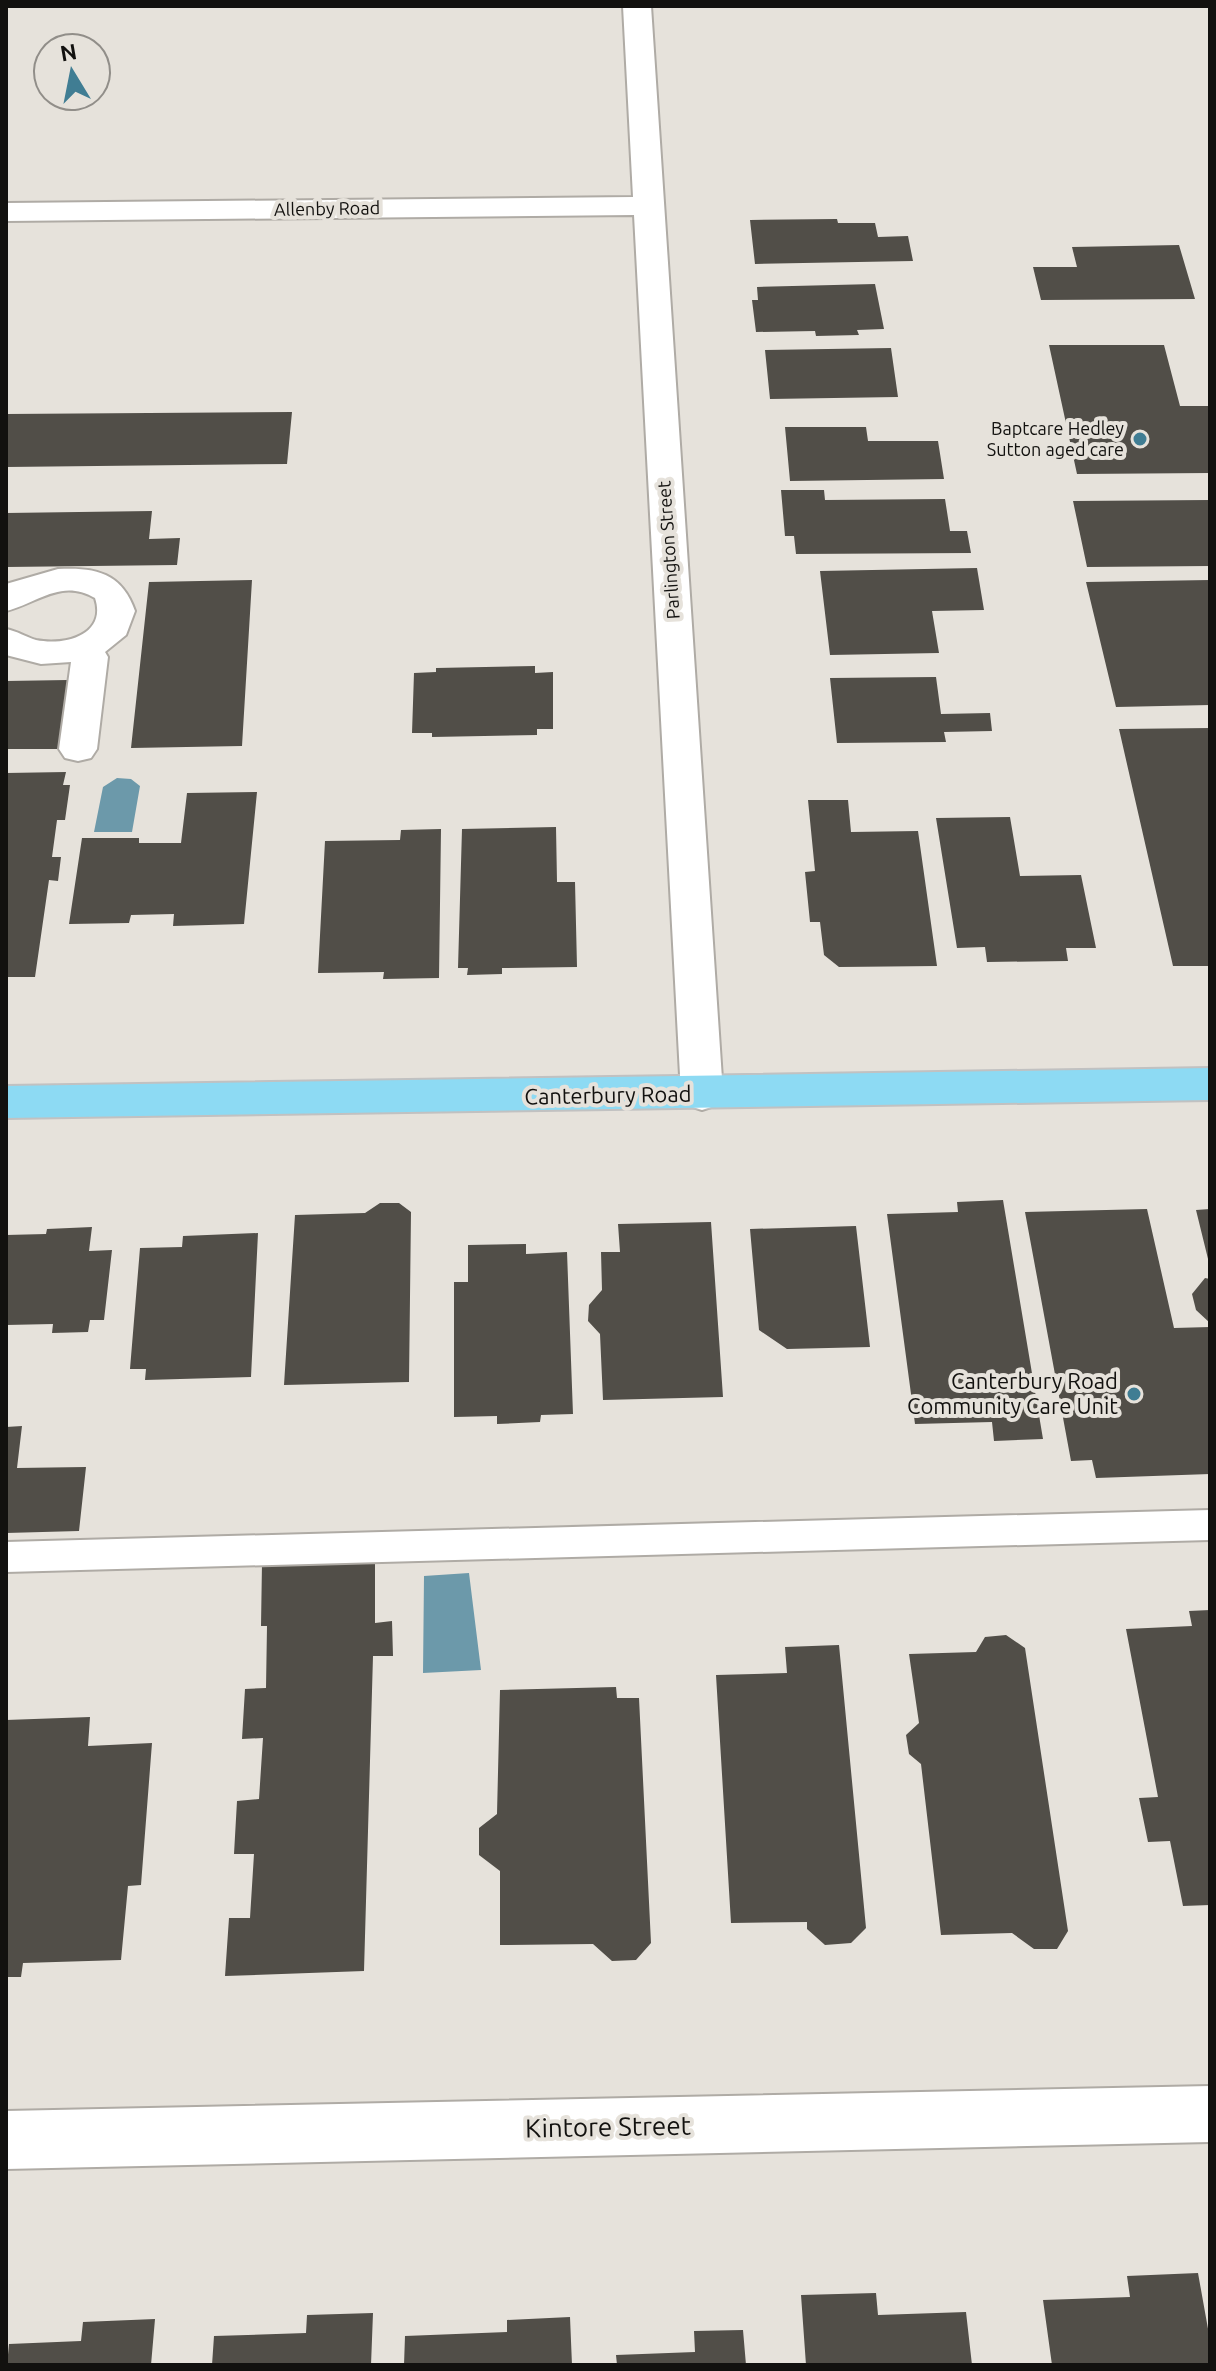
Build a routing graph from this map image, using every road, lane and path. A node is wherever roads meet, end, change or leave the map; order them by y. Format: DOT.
graph roads {
  1 [pos="637,6"];
  2 [pos="648,206"];
  3 [pos="6,212"];
  4 [pos="6,600"];
  5 [pos="6,640"];
  6 [pos="83,650"];
  7 [pos="78,749"];
  8 [pos="1210,1084"];
  9 [pos="702,1094"];
  10 [pos="6,1102"];
  11 [pos="1210,1525"];
  12 [pos="6,1557"];
  13 [pos="1210,2114"];
  14 [pos="6,2140"];
  1 -- 2 [label="street, Parlington Street"];
  2 -- 3 [label="street, Allenby Road"];
  2 -- 9 [label="street, Parlington Street"];
  4 -- 6 [label="street"];
  5 -- 6 [label="street"];
  6 -- 7 [label="street"];
  8 -- 9 [label="main road, Canterbury Road"];
  9 -- 10 [label="main road, Canterbury Road"];
  11 -- 12 [label="lane"];
  13 -- 14 [label="street, Kintore Street"];
}
